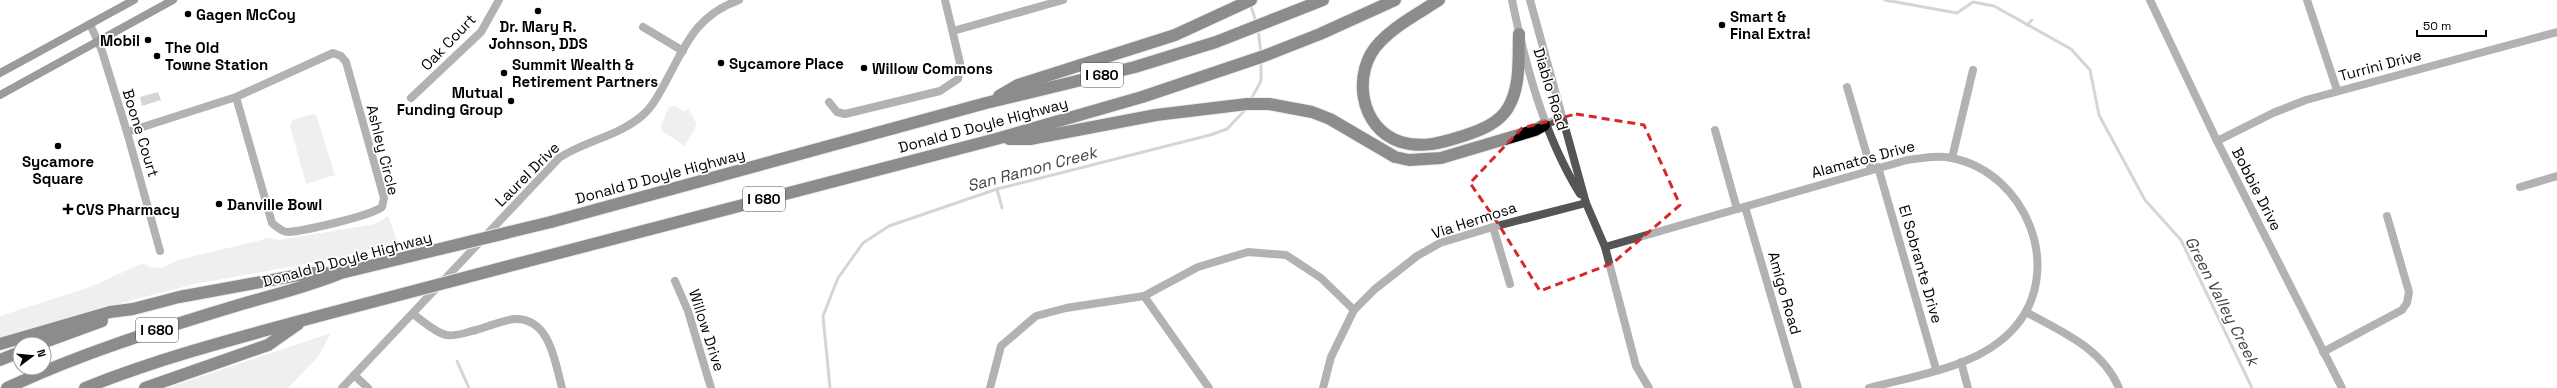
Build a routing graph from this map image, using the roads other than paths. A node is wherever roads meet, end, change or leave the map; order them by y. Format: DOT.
graph roads {
  1 [pos="134,0"];
  2 [pos="173,0"];
  3 [pos="499,0"];
  4 [pos="739,0"];
  5 [pos="945,0"];
  6 [pos="1063,0"];
  7 [pos="1251,0"];
  8 [pos="1323,0"];
  9 [pos="1394,0"];
  10 [pos="1439,0"];
  11 [pos="1512,0"];
  12 [pos="1530,0"];
  13 [pos="2150,0"];
  14 [pos="2307,0"];
  15 [pos="90,24"];
  16 [pos="643,27"];
  17 [pos="953,31"];
  18 [pos="2557,32"];
  19 [pos="1519,34"];
  20 [pos="98,40"];
  21 [pos="683,50"];
  22 [pos="1973,70"];
  23 [pos="0,73"];
  24 [pos="1847,88"];
  25 [pos="2337,90"];
  26 [pos="0,95"];
  27 [pos="236,97"];
  28 [pos="411,98"];
  29 [pos="829,102"];
  30 [pos="986,103"];
  31 [pos="1561,118"];
  32 [pos="1544,125"];
  33 [pos="1715,130"];
  34 [pos="127,132"];
  35 [pos="996,139"];
  36 [pos="2217,141"];
  37 [pos="1952,158"];
  38 [pos="1875,168"];
  39 [pos="2557,176"];
  40 [pos="2520,187"];
  41 [pos="1586,203"];
  42 [pos="1741,208"];
  43 [pos="2387,216"];
  44 [pos="1493,227"];
  45 [pos="1605,247"];
  46 [pos="160,251"];
  47 [pos="311,279"];
  48 [pos="675,281"];
  49 [pos="1510,284"];
  50 [pos="1144,296"];
  51 [pos="133,309"];
  52 [pos="1354,310"];
  53 [pos="2026,312"];
  54 [pos="413,314"];
  55 [pos="310,319"];
  56 [pos="52,339"];
  57 [pos="0,344"];
  58 [pos="2323,352"];
  59 [pos="12,355"];
  60 [pos="0,360"];
  61 [pos="1961,362"];
  62 [pos="1936,369"];
  63 [pos="354,375"];
  64 [pos="7,388"];
  65 [pos="85,388"];
  66 [pos="145,388"];
  67 [pos="342,388"];
  68 [pos="368,388"];
  69 [pos="562,388"];
  70 [pos="711,388"];
  71 [pos="990,388"];
  72 [pos="1209,388"];
  73 [pos="1323,388"];
  74 [pos="1649,388"];
  75 [pos="1798,388"];
  76 [pos="1869,388"];
  77 [pos="1968,388"];
  78 [pos="2120,388"];
  79 [pos="2342,388"];
  1 -- 15 [label="main road"];
  2 -- 20 [label="main road"];
  3 -- 28 [label="street, Oak Court"];
  4 -- 21 [label="street, Laurel Drive"];
  5 -- 17 [label="street"];
  6 -- 17 [label="street"];
  7 -- 30 [label="highway"];
  8 -- 30 [label="highway, Donald D Doyle Highway / I 680"];
  9 -- 35 [label="highway, Donald D Doyle Highway / I 680"];
  10 -- 19 [label="highway"];
  11 -- 19 [label="street, Diablo Road"];
  12 -- 31 [label="street, Diablo Road"];
  13 -- 36 [label="street, Bobbie Drive"];
  14 -- 25 [label="street"];
  15 -- 20 [label="street, Boone Court"];
  15 -- 23 [label="main road"];
  16 -- 21 [label="street"];
  17 -- 29 [label="street"];
  18 -- 25 [label="street, Turrini Drive"];
  19 -- 32 [label="street, Diablo Road"];
  20 -- 26 [label="main road"];
  20 -- 34 [label="street, Boone Court"];
  21 -- 54 [label="street, Laurel Drive"];
  22 -- 37 [label="street"];
  24 -- 38 [label="street, El Sobrante Drive"];
  25 -- 36 [label="street, Turrini Drive"];
  27 -- 27 [label="street, Ashley Circle"];
  27 -- 34 [label="street"];
  30 -- 47 [label="highway, Donald D Doyle Highway / I 680, bridge"];
  31 -- 32 [label="street"];
  31 -- 41 [label="street, Diablo Road"];
  32 -- 35 [label="highway"];
  32 -- 41 [label="street, Diablo Road"];
  33 -- 42 [label="street, Amigo Road"];
  34 -- 46 [label="street, Boone Court"];
  35 -- 55 [label="highway, Donald D Doyle Highway / I 680, bridge"];
  36 -- 58 [label="street, Bobbie Drive"];
  37 -- 38 [label="street, Alamatos Drive"];
  37 -- 53 [label="street, Alamatos Drive"];
  38 -- 42 [label="street, Alamatos Drive"];
  38 -- 62 [label="street, El Sobrante Drive"];
  39 -- 40 [label="street"];
  41 -- 44 [label="street, Via Hermosa"];
  41 -- 45 [label="street, Diablo Road"];
  42 -- 45 [label="street, Alamatos Drive"];
  42 -- 75 [label="street, Amigo Road"];
  43 -- 58 [label="street"];
  44 -- 49 [label="street"];
  44 -- 52 [label="street, Via Hermosa"];
  45 -- 74 [label="street, Diablo Road"];
  47 -- 51 [label="highway"];
  47 -- 64 [label="highway, Donald D Doyle Highway / I 680"];
  48 -- 70 [label="street, Willow Drive"];
  50 -- 52 [label="street"];
  50 -- 71 [label="street"];
  50 -- 72 [label="street"];
  51 -- 56 [label="highway"];
  51 -- 57 [label="highway"];
  52 -- 73 [label="street, Via Hermosa"];
  53 -- 61 [label="street, Alamatos Drive"];
  53 -- 78 [label="street"];
  54 -- 63 [label="street, Laurel Drive"];
  54 -- 69 [label="street"];
  55 -- 65 [label="highway, Donald D Doyle Highway / I 680"];
  55 -- 66 [label="highway"];
  58 -- 79 [label="street, Bobbie Drive"];
  59 -- 60 [label="highway"];
  61 -- 62 [label="street, Alamatos Drive"];
  61 -- 77 [label="street"];
  62 -- 76 [label="street, Alamatos Drive"];
  63 -- 67 [label="street, Laurel Drive"];
  63 -- 68 [label="street"];
}
